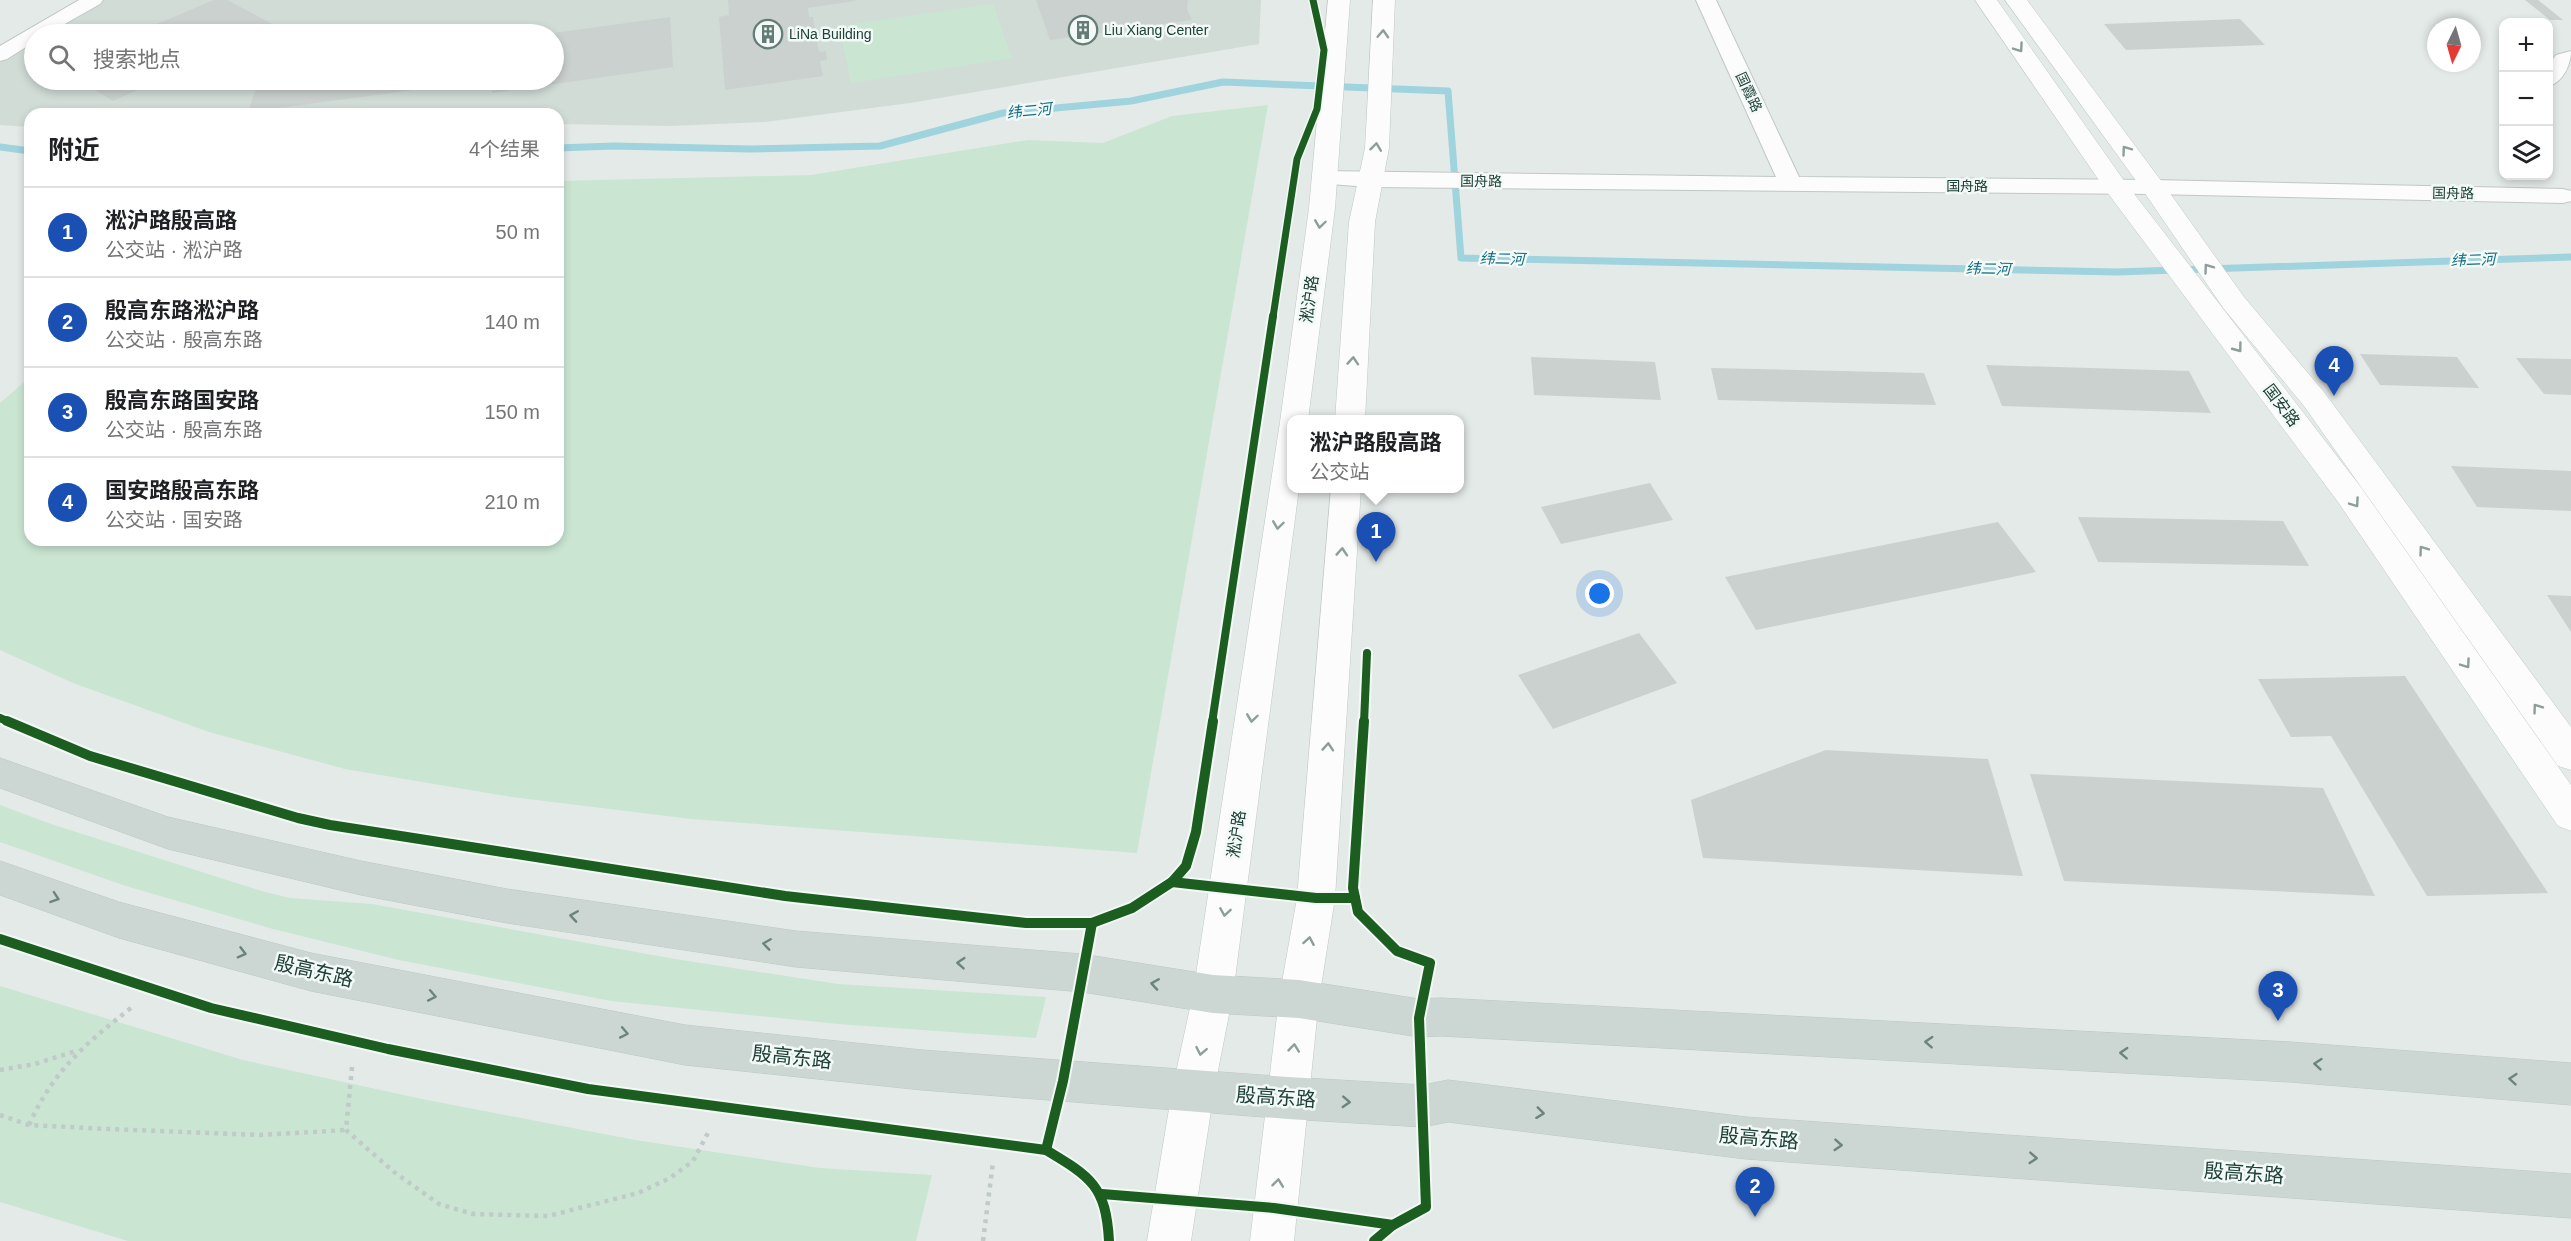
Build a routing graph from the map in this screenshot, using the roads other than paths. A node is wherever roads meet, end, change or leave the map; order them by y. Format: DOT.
graph roads {
  1 [pos="93,0"];
  2 [pos="1339,0"];
  3 [pos="1384,0"];
  4 [pos="1706,0"];
  5 [pos="1986,0"];
  6 [pos="2016,0"];
  7 [pos="50,24"];
  8 [pos="24,40"];
  9 [pos="0,55"];
  10 [pos="2571,57"];
  11 [pos="2553,73"];
  12 [pos="1324,178"];
  13 [pos="1371,180"];
  14 [pos="2553,180"];
  15 [pos="1791,185"];
  16 [pos="2116,187"];
  17 [pos="2153,187"];
  18 [pos="2567,199"];
  19 [pos="1294,415"];
  20 [pos="1350,415"];
  21 [pos="1287,462"];
  22 [pos="1346,493"];
  23 [pos="2571,755"];
  24 [pos="0,772"];
  25 [pos="2571,815"];
  26 [pos="0,879"];
  27 [pos="1213,994"];
  28 [pos="1299,999"];
  29 [pos="2571,1084"];
  30 [pos="1193,1091"];
  31 [pos="1288,1098"];
  32 [pos="2571,1196"];
  33 [pos="1169,1241"];
  34 [pos="1272,1241"];
  1 -- 7 [label="street"];
  2 -- 12 [label="main road, 淞沪路"];
  13 -- 3 [label="main road, one-way"];
  4 -- 15 [label="street, 国霞路"];
  5 -- 16 [label="main road, 国安路, one-way"];
  17 -- 6 [label="main road, 国安路, one-way"];
  8 -- 9 [label="street"];
  10 -- 11 [label="street"];
  12 -- 13 [label="street"];
  12 -- 19 [label="main road, 淞沪路, one-way"];
  13 -- 15 [label="street, 国舟路"];
  20 -- 13 [label="main road, one-way"];
  14 -- 18 [label="street"];
  15 -- 16 [label="street, 国舟路"];
  16 -- 17 [label="street, 国舟路"];
  16 -- 25 [label="main road, 国安路, one-way"];
  17 -- 18 [label="street, 国舟路"];
  23 -- 17 [label="main road, 国安路, one-way"];
  21 -- 27 [label="main road, 淞沪路, one-way"];
  28 -- 22 [label="main road, one-way"];
  27 -- 24 [label="main road, one-way"];
  26 -- 30 [label="main road, 殷高东路, one-way"];
  27 -- 28 [label="main road"];
  27 -- 30 [label="main road, 淞沪路, one-way"];
  29 -- 28 [label="main road, one-way"];
  31 -- 28 [label="main road, one-way"];
  30 -- 31 [label="main road, 殷高东路"];
  30 -- 33 [label="main road, 淞沪路"];
  31 -- 32 [label="main road, 殷高东路, one-way"];
  34 -- 31 [label="main road, one-way"];
}
